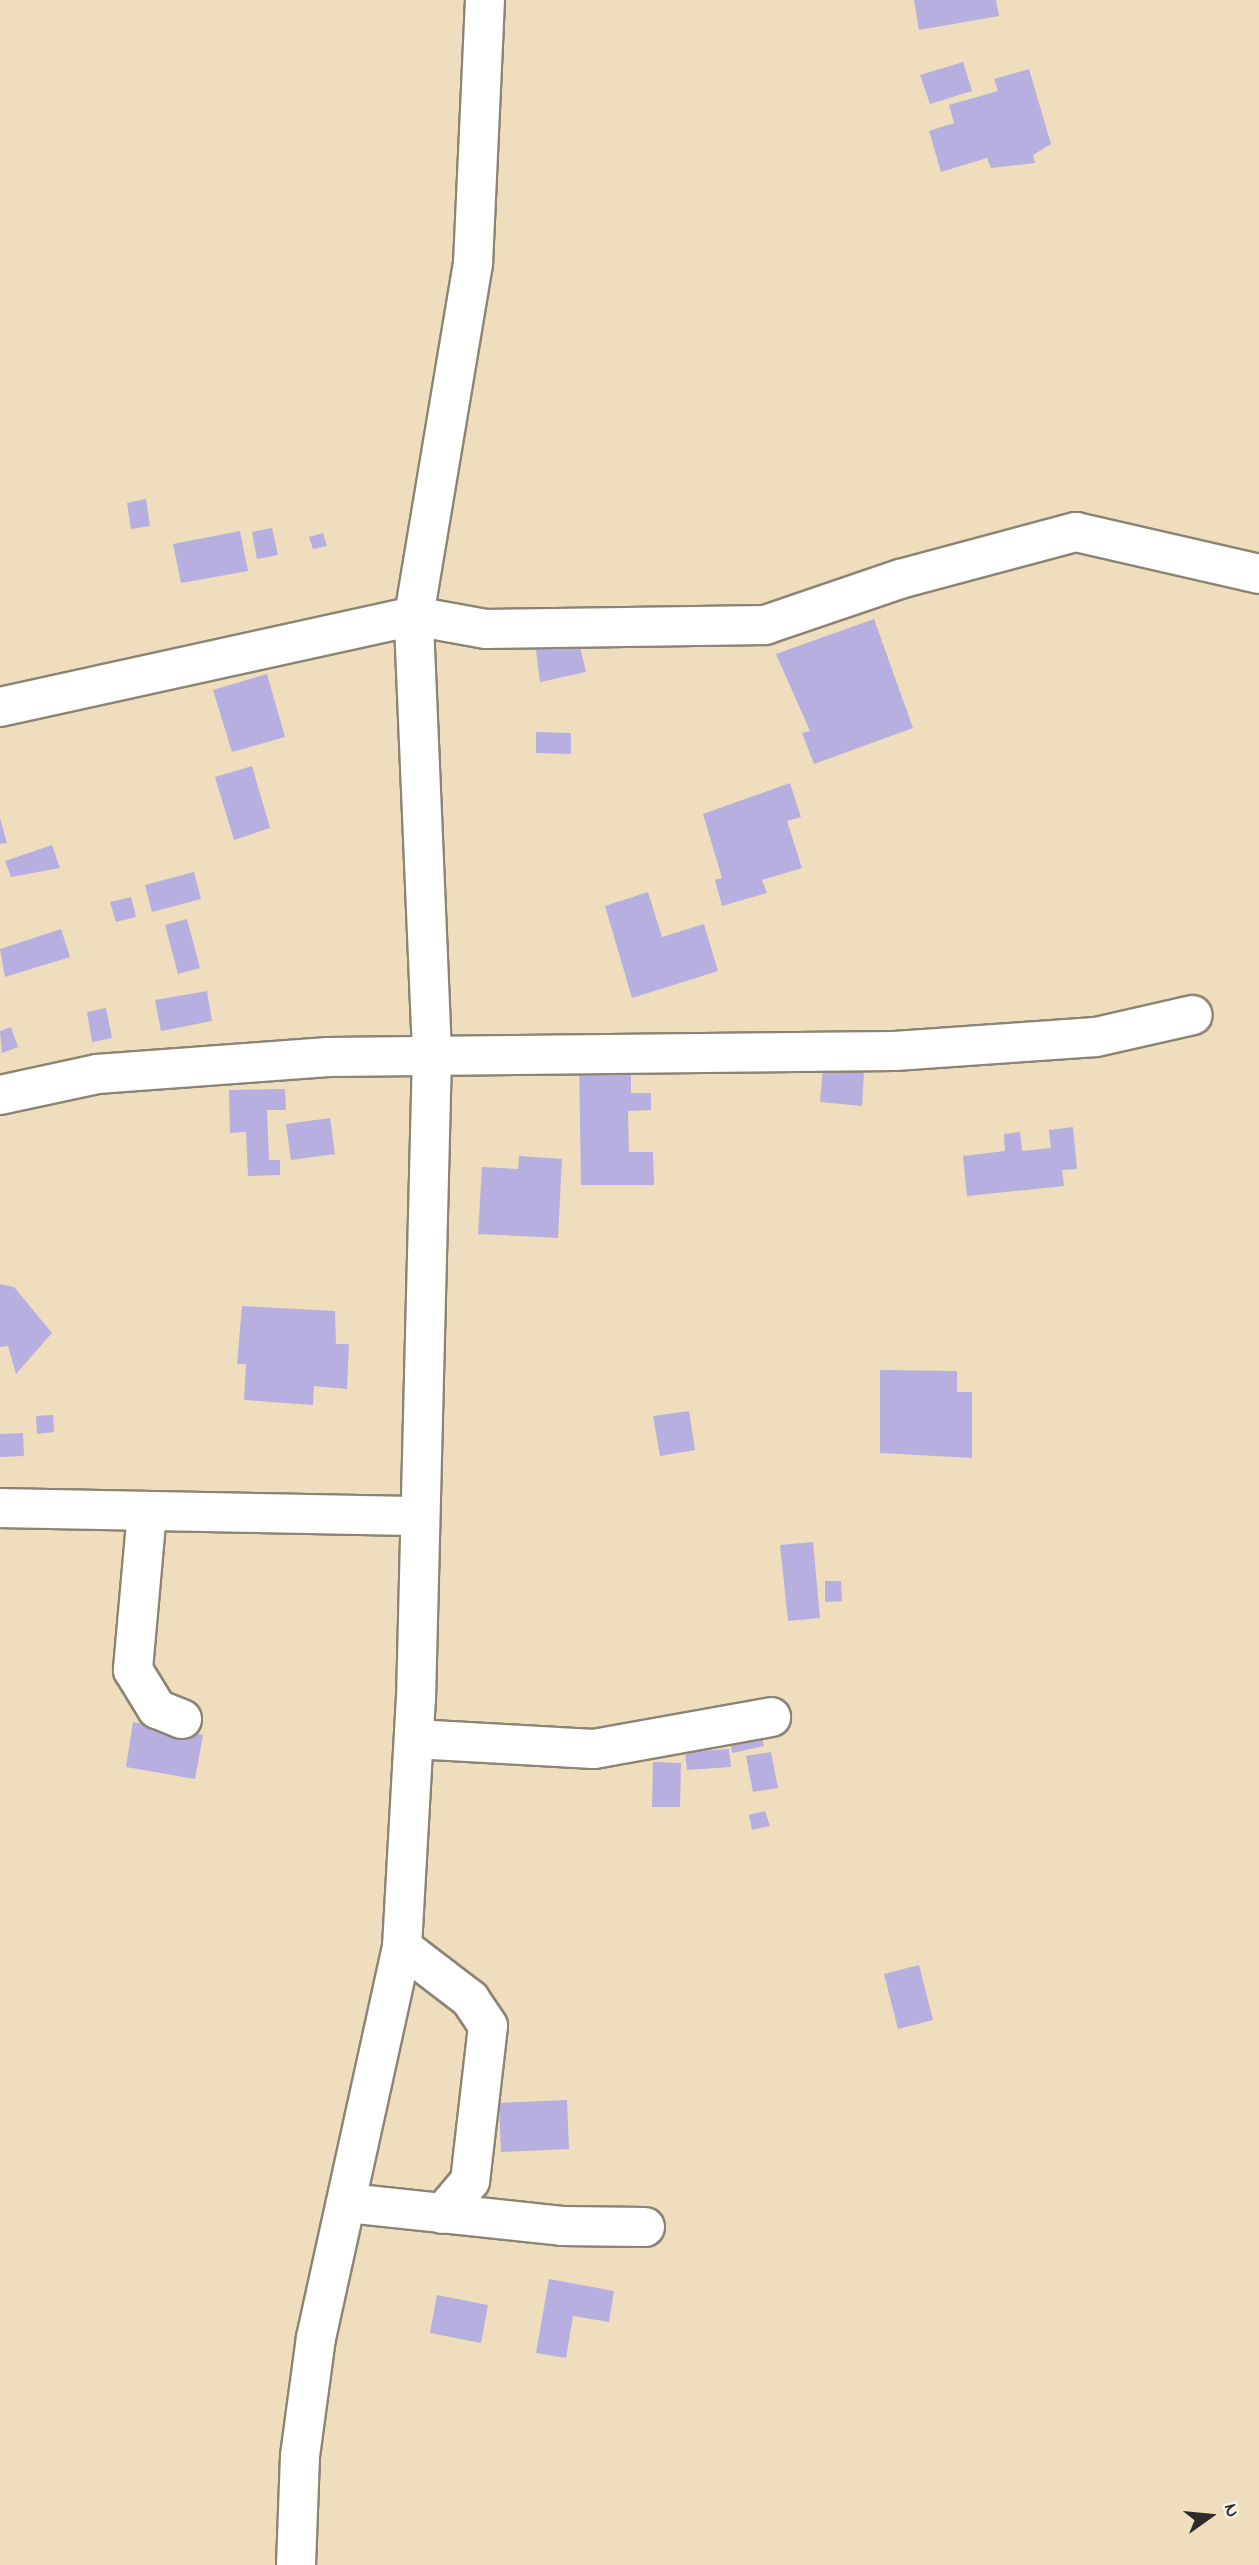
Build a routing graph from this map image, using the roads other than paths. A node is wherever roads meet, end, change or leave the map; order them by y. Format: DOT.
graph roads {
  1 [pos="485,0"];
  2 [pos="1259,574"];
  3 [pos="414,616"];
  4 [pos="0,707"];
  5 [pos="1193,1015"];
  6 [pos="432,1053"];
  7 [pos="0,1095"];
  8 [pos="0,1508"];
  9 [pos="147,1512"];
  10 [pos="419,1516"];
  11 [pos="771,1717"];
  12 [pos="182,1719"];
  13 [pos="414,1739"];
  14 [pos="402,1947"];
  15 [pos="348,2203"];
  16 [pos="442,2214"];
  17 [pos="645,2227"];
  18 [pos="296,2565"];
  1 -- 3 [label="street"];
  2 -- 3 [label="street"];
  3 -- 4 [label="street"];
  3 -- 6 [label="street"];
  5 -- 6 [label="street"];
  6 -- 7 [label="street"];
  6 -- 10 [label="street"];
  8 -- 9 [label="street"];
  9 -- 10 [label="street"];
  9 -- 12 [label="street"];
  10 -- 13 [label="street"];
  11 -- 13 [label="street"];
  13 -- 14 [label="street"];
  14 -- 15 [label="street"];
  14 -- 16 [label="street"];
  15 -- 16 [label="street"];
  15 -- 18 [label="street"];
  16 -- 17 [label="street"];
}
